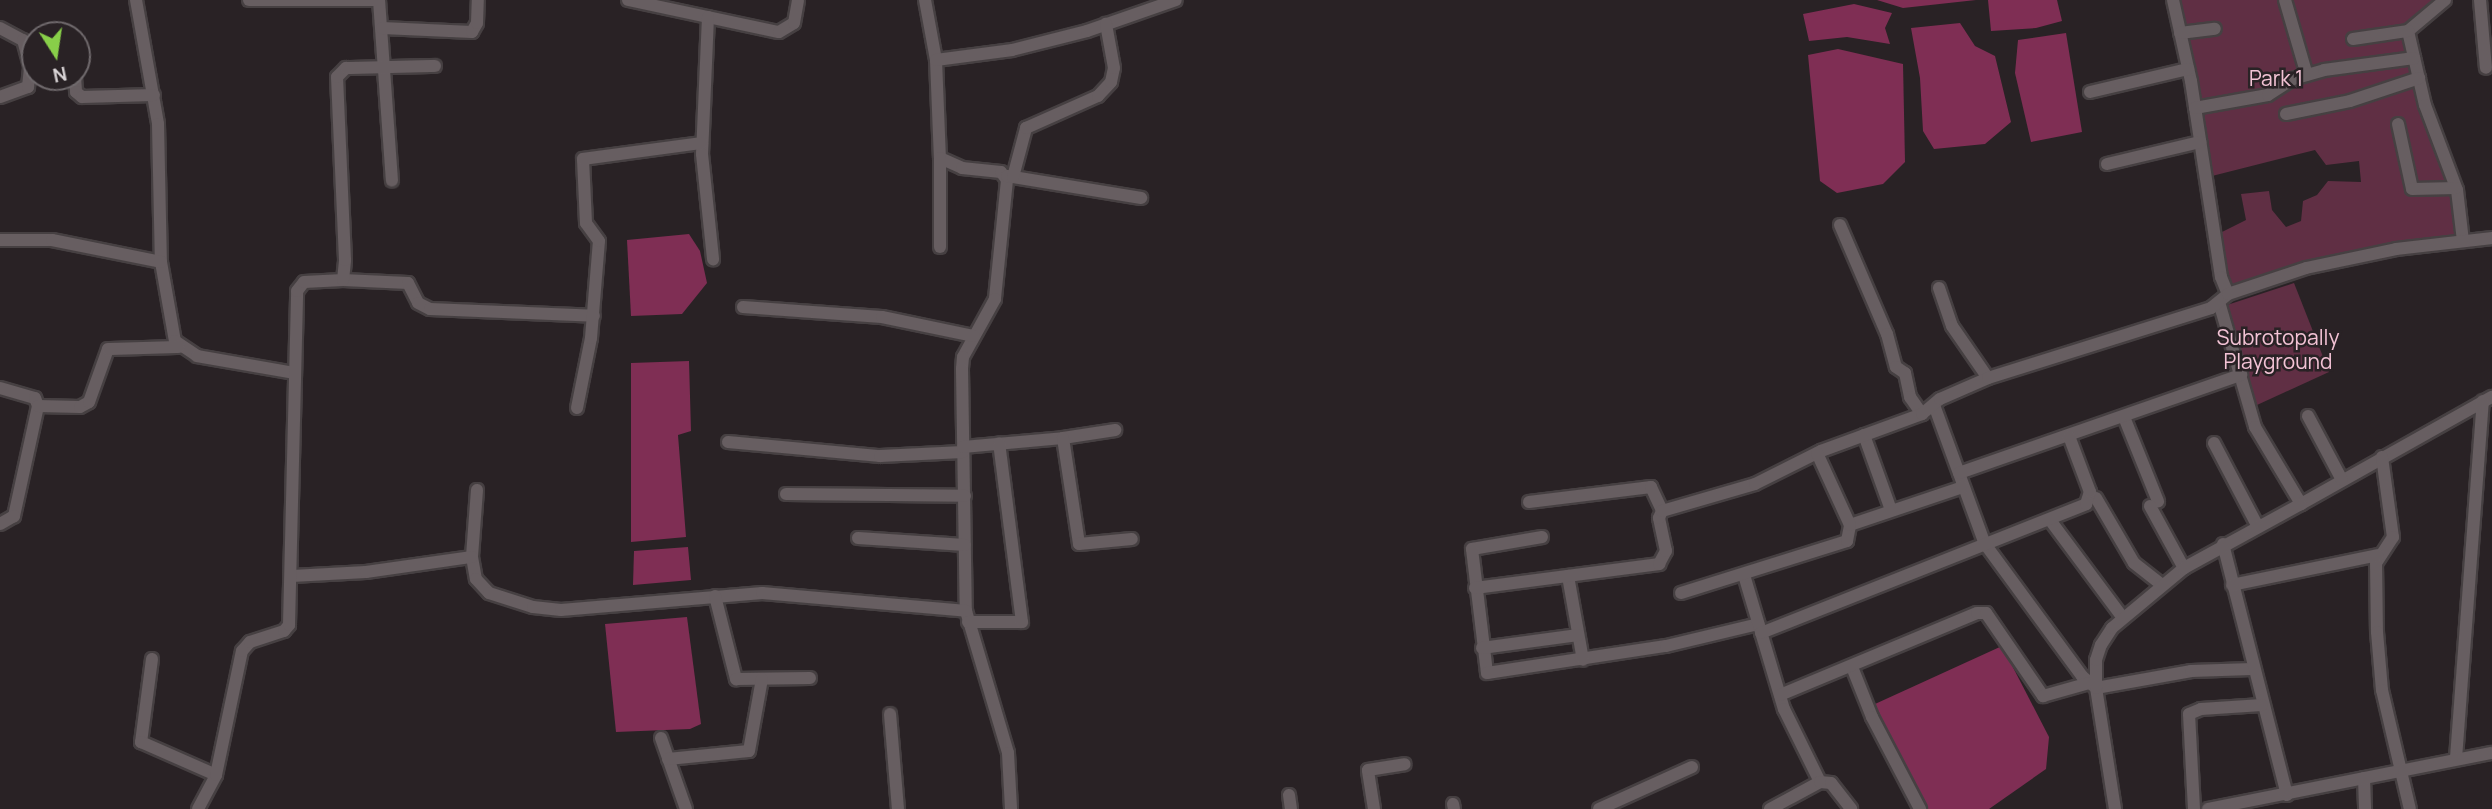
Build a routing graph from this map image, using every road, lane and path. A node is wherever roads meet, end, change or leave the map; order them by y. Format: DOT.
graph roads {
  1 [pos="136,0"];
  2 [pos="250,0"];
  3 [pos="379,0"];
  4 [pos="478,0"];
  5 [pos="628,0"];
  6 [pos="798,0"];
  7 [pos="925,0"];
  8 [pos="1176,0"];
  9 [pos="2173,0"];
  10 [pos="2286,0"];
  11 [pos="2445,0"];
  12 [pos="2480,0"];
  13 [pos="708,17"];
  14 [pos="1106,24"];
  15 [pos="382,28"];
  16 [pos="0,29"];
  17 [pos="2215,29"];
  18 [pos="2407,31"];
  19 [pos="2180,33"];
  20 [pos="2353,38"];
  21 [pos="21,41"];
  22 [pos="2414,58"];
  23 [pos="936,60"];
  24 [pos="387,66"];
  25 [pos="435,66"];
  26 [pos="2486,68"];
  27 [pos="2188,69"];
  28 [pos="2307,75"];
  29 [pos="2419,78"];
  30 [pos="21,89"];
  31 [pos="76,91"];
  32 [pos="2090,92"];
  33 [pos="154,95"];
  34 [pos="0,97"];
  35 [pos="2195,108"];
  36 [pos="2286,114"];
  37 [pos="2398,124"];
  38 [pos="2200,142"];
  39 [pos="702,143"];
  40 [pos="940,158"];
  41 [pos="2107,164"];
  42 [pos="1009,176"];
  43 [pos="392,181"];
  44 [pos="2456,188"];
  45 [pos="1141,198"];
  46 [pos="1840,225"];
  47 [pos="2492,239"];
  48 [pos="0,240"];
  49 [pos="2463,242"];
  50 [pos="940,247"];
  51 [pos="713,258"];
  52 [pos="161,262"];
  53 [pos="343,280"];
  54 [pos="1939,288"];
  55 [pos="2224,298"];
  56 [pos="743,307"];
  57 [pos="594,316"];
  58 [pos="974,336"];
  59 [pos="178,347"];
  60 [pos="293,373"];
  61 [pos="2241,375"];
  62 [pos="1988,379"];
  63 [pos="0,388"];
  64 [pos="2488,399"];
  65 [pos="1934,405"];
  66 [pos="38,406"];
  67 [pos="577,408"];
  68 [pos="1922,414"];
  69 [pos="2308,416"];
  70 [pos="2124,417"];
  71 [pos="1115,430"];
  72 [pos="1864,435"];
  73 [pos="2069,436"];
  74 [pos="1063,438"];
  75 [pos="728,442"];
  76 [pos="999,443"];
  77 [pos="2214,443"];
  78 [pos="963,449"];
  79 [pos="1817,453"];
  80 [pos="2382,457"];
  81 [pos="1959,473"];
  82 [pos="2342,480"];
  83 [pos="1963,487"];
  84 [pos="477,490"];
  85 [pos="786,494"];
  86 [pos="965,496"];
  87 [pos="2096,498"];
  88 [pos="1529,502"];
  89 [pos="2301,504"];
  90 [pos="1892,510"];
  91 [pos="1662,511"];
  92 [pos="2050,520"];
  93 [pos="0,524"];
  94 [pos="1850,526"];
  95 [pos="2257,526"];
  96 [pos="1542,537"];
  97 [pos="858,538"];
  98 [pos="1132,539"];
  99 [pos="1985,544"];
  100 [pos="2223,544"];
  101 [pos="965,545"];
  102 [pos="2378,555"];
  103 [pos="472,557"];
  104 [pos="2184,568"];
  105 [pos="1744,575"];
  106 [pos="292,576"];
  107 [pos="1568,576"];
  108 [pos="2162,585"];
  109 [pos="2232,586"];
  110 [pos="1475,589"];
  111 [pos="1681,593"];
  112 [pos="715,596"];
  113 [pos="967,617"];
  114 [pos="2123,618"];
  115 [pos="1759,628"];
  116 [pos="1578,635"];
  117 [pos="1482,648"];
  118 [pos="152,659"];
  119 [pos="1583,660"];
  120 [pos="1852,667"];
  121 [pos="2252,668"];
  122 [pos="810,678"];
  123 [pos="762,679"];
  124 [pos="2093,685"];
  125 [pos="1780,695"];
  126 [pos="2262,705"];
  127 [pos="890,714"];
  128 [pos="661,738"];
  129 [pos="2492,752"];
  130 [pos="2456,758"];
  131 [pos="668,759"];
  132 [pos="1405,764"];
  133 [pos="1692,767"];
  134 [pos="2400,770"];
  135 [pos="216,775"];
  136 [pos="2364,778"];
  137 [pos="1820,782"];
  138 [pos="1290,795"];
  139 [pos="2287,795"];
  140 [pos="2243,806"];
  141 [pos="198,809"];
  142 [pos="685,809"];
  143 [pos="898,809"];
  144 [pos="1010,809"];
  145 [pos="1292,809"];
  146 [pos="1374,809"];
  147 [pos="1599,809"];
  148 [pos="1770,809"];
  149 [pos="1851,809"];
  150 [pos="1920,809"];
  151 [pos="2115,809"];
  152 [pos="2194,809"];
  153 [pos="2208,809"];
  154 [pos="2365,809"];
  155 [pos="2410,809"];
  1 -- 33 [label="street"];
  2 -- 3 [label="street"];
  3 -- 15 [label="street"];
  4 -- 15 [label="street"];
  5 -- 13 [label="street"];
  6 -- 13 [label="street"];
  7 -- 23 [label="street"];
  8 -- 14 [label="street"];
  9 -- 19 [label="street"];
  10 -- 28 [label="street"];
  11 -- 18 [label="street"];
  12 -- 26 [label="street"];
  13 -- 39 [label="street"];
  14 -- 23 [label="street"];
  14 -- 42 [label="street"];
  15 -- 24 [label="street"];
  16 -- 21 [label="street"];
  17 -- 19 [label="street"];
  18 -- 20 [label="street"];
  18 -- 22 [label="street"];
  19 -- 27 [label="street"];
  22 -- 28 [label="street"];
  22 -- 29 [label="street"];
  23 -- 40 [label="street"];
  24 -- 25 [label="street"];
  24 -- 43 [label="street"];
  24 -- 53 [label="street"];
  27 -- 32 [label="street"];
  27 -- 35 [label="street"];
  28 -- 35 [label="street"];
  29 -- 36 [label="street"];
  29 -- 44 [label="street"];
  30 -- 34 [label="street"];
  31 -- 33 [label="street"];
  33 -- 52 [label="street"];
  35 -- 38 [label="street"];
  37 -- 44 [label="street"];
  38 -- 41 [label="street"];
  38 -- 55 [label="street"];
  39 -- 51 [label="street"];
  39 -- 57 [label="street"];
  40 -- 42 [label="street"];
  40 -- 50 [label="street"];
  42 -- 45 [label="street"];
  42 -- 58 [label="street"];
  44 -- 49 [label="street"];
  46 -- 68 [label="street"];
  47 -- 49 [label="street"];
  48 -- 52 [label="street"];
  49 -- 55 [label="street"];
  52 -- 59 [label="street"];
  53 -- 57 [label="street"];
  53 -- 60 [label="street"];
  54 -- 62 [label="street"];
  55 -- 61 [label="street"];
  55 -- 62 [label="street"];
  56 -- 58 [label="street"];
  57 -- 67 [label="street"];
  58 -- 78 [label="street"];
  59 -- 60 [label="street"];
  59 -- 66 [label="street"];
  60 -- 106 [label="street"];
  61 -- 70 [label="street"];
  61 -- 89 [label="street"];
  62 -- 65 [label="street"];
  63 -- 66 [label="street"];
  64 -- 80 [label="street"];
  64 -- 130 [label="street"];
  65 -- 68 [label="street"];
  65 -- 81 [label="street"];
  66 -- 93 [label="street"];
  68 -- 72 [label="street"];
  69 -- 82 [label="street"];
  70 -- 73 [label="street"];
  70 -- 104 [label="street"];
  71 -- 74 [label="street"];
  72 -- 79 [label="street"];
  72 -- 90 [label="street"];
  73 -- 81 [label="street"];
  73 -- 92 [label="street"];
  74 -- 76 [label="street"];
  74 -- 98 [label="street"];
  75 -- 78 [label="street"];
  76 -- 78 [label="street"];
  76 -- 113 [label="street"];
  77 -- 95 [label="street"];
  78 -- 86 [label="street"];
  79 -- 91 [label="street"];
  79 -- 94 [label="street"];
  80 -- 82 [label="street"];
  80 -- 102 [label="street"];
  81 -- 83 [label="street"];
  82 -- 89 [label="street"];
  83 -- 90 [label="street"];
  83 -- 99 [label="street"];
  84 -- 103 [label="street"];
  85 -- 86 [label="street"];
  86 -- 101 [label="street"];
  87 -- 108 [label="street"];
  88 -- 91 [label="street"];
  89 -- 95 [label="street"];
  90 -- 94 [label="street"];
  91 -- 107 [label="street"];
  92 -- 99 [label="street"];
  92 -- 114 [label="street"];
  94 -- 105 [label="street"];
  95 -- 100 [label="street"];
  96 -- 110 [label="street"];
  97 -- 101 [label="street"];
  99 -- 115 [label="street"];
  99 -- 124 [label="street"];
  100 -- 104 [label="street"];
  100 -- 109 [label="street"];
  101 -- 113 [label="street"];
  102 -- 109 [label="street"];
  102 -- 134 [label="street"];
  103 -- 106 [label="street"];
  103 -- 112 [label="street"];
  104 -- 108 [label="street"];
  105 -- 111 [label="street"];
  105 -- 115 [label="street"];
  106 -- 135 [label="street"];
  107 -- 110 [label="street"];
  107 -- 116 [label="street"];
  108 -- 114 [label="street"];
  109 -- 121 [label="street"];
  110 -- 117 [label="street"];
  112 -- 113 [label="street"];
  112 -- 123 [label="street"];
  113 -- 144 [label="street"];
  114 -- 124 [label="street"];
  115 -- 119 [label="street"];
  115 -- 125 [label="street"];
  116 -- 117 [label="street"];
  116 -- 119 [label="street"];
  117 -- 119 [label="street"];
  118 -- 135 [label="street"];
  120 -- 124 [label="street"];
  120 -- 125 [label="street"];
  120 -- 150 [label="street"];
  121 -- 124 [label="street"];
  121 -- 126 [label="street"];
  122 -- 123 [label="street"];
  123 -- 131 [label="street"];
  124 -- 151 [label="street"];
  125 -- 137 [label="street"];
  126 -- 139 [label="street"];
  126 -- 152 [label="street"];
  127 -- 143 [label="street"];
  128 -- 131 [label="street"];
  129 -- 130 [label="street"];
  130 -- 134 [label="street"];
  131 -- 142 [label="street"];
  132 -- 146 [label="street"];
  133 -- 147 [label="street"];
  134 -- 136 [label="street"];
  134 -- 155 [label="street"];
  135 -- 141 [label="street"];
  136 -- 139 [label="street"];
  136 -- 154 [label="street"];
  137 -- 148 [label="street"];
  137 -- 149 [label="street"];
  138 -- 145 [label="street"];
  139 -- 140 [label="street"];
  140 -- 153 [label="street"];
}
